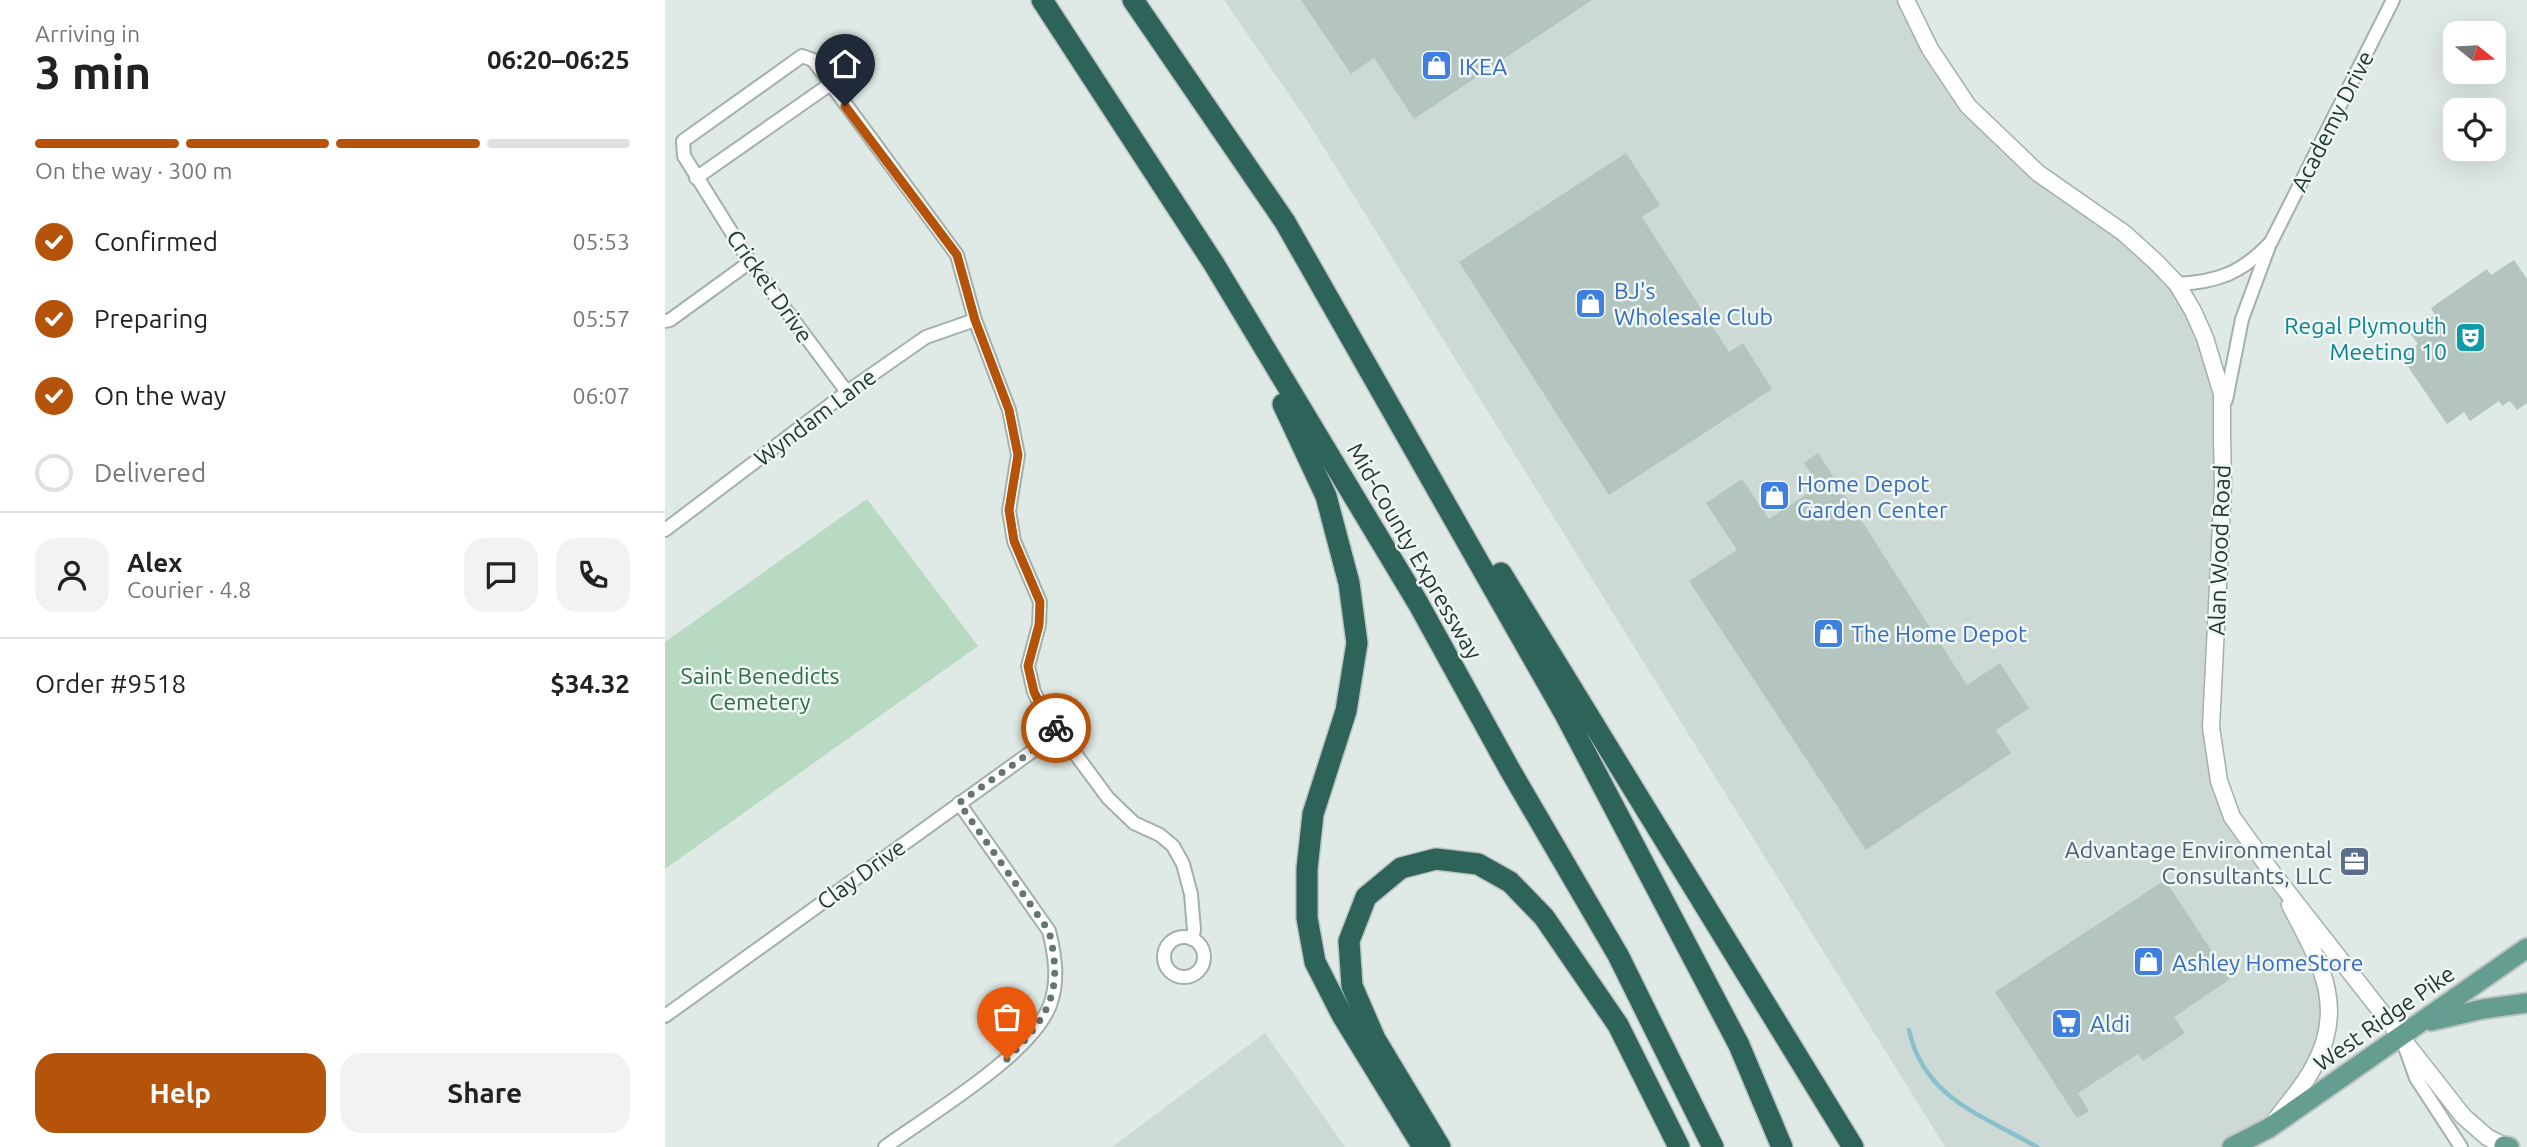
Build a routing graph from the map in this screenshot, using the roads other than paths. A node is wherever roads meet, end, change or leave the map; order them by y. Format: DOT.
graph roads {
  1 [pos="1042,0"];
  2 [pos="1133,0"];
  3 [pos="1906,0"];
  4 [pos="2393,0"];
  5 [pos="829,85"];
  6 [pos="696,178"];
  7 [pos="1285,222"];
  8 [pos="2271,242"];
  9 [pos="750,262"];
  10 [pos="1214,264"];
  11 [pos="2176,284"];
  12 [pos="975,320"];
  13 [pos="665,321"];
  14 [pos="847,392"];
  15 [pos="2222,435"];
  16 [pos="665,530"];
  17 [pos="1059,732"];
  18 [pos="959,803"];
  19 [pos="2274,875"];
  20 [pos="1192,939"];
  21 [pos="2527,948"];
  22 [pos="2527,1003"];
  23 [pos="665,1016"];
  24 [pos="2420,1024"];
  25 [pos="2401,1037"];
  26 [pos="2269,1128"];
  27 [pos="2506,1146"];
  28 [pos="885,1147"];
  29 [pos="1423,1147"];
  30 [pos="1440,1147"];
  31 [pos="1679,1147"];
  32 [pos="1713,1147"];
  33 [pos="1782,1147"];
  34 [pos="1853,1147"];
  35 [pos="2232,1147"];
  36 [pos="2252,1147"];
  37 [pos="2461,1147"];
  1 -- 10 [label="highway, Mid-County Expressway"];
  2 -- 7 [label="highway"];
  3 -- 11 [label="street, Alan Wood Road"];
  4 -- 8 [label="street, Academy Drive"];
  5 -- 6 [label="street"];
  5 -- 6 [label="street, Cricket Drive"];
  5 -- 12 [label="street"];
  6 -- 9 [label="street, Cricket Drive"];
  7 -- 33 [label="highway"];
  7 -- 34 [label="highway"];
  8 -- 11 [label="street, Academy Drive"];
  8 -- 15 [label="street, Academy Drive"];
  9 -- 13 [label="street"];
  9 -- 14 [label="street, Cricket Drive"];
  10 -- 29 [label="highway"];
  10 -- 32 [label="highway, Mid-County Expressway"];
  11 -- 15 [label="street, Alan Wood Road"];
  12 -- 14 [label="street, Wyndam Lane"];
  12 -- 17 [label="street"];
  14 -- 16 [label="street, Wyndam Lane"];
  15 -- 19 [label="street, Alan Wood Road"];
  17 -- 18 [label="street, Clay Drive"];
  17 -- 20 [label="street"];
  18 -- 23 [label="street, Clay Drive"];
  18 -- 28 [label="street"];
  19 -- 25 [label="street, Alan Wood Road"];
  19 -- 26 [label="street"];
  21 -- 24 [label="main road, West Ridge Pike"];
  22 -- 24 [label="main road"];
  24 -- 25 [label="main road, West Ridge Pike"];
  25 -- 26 [label="main road, West Ridge Pike"];
  25 -- 27 [label="street"];
  25 -- 37 [label="street, Alan Wood Road"];
  26 -- 35 [label="main road, West Ridge Pike"];
  26 -- 36 [label="main road, West Ridge Pike"];
  30 -- 31 [label="highway"];
}
